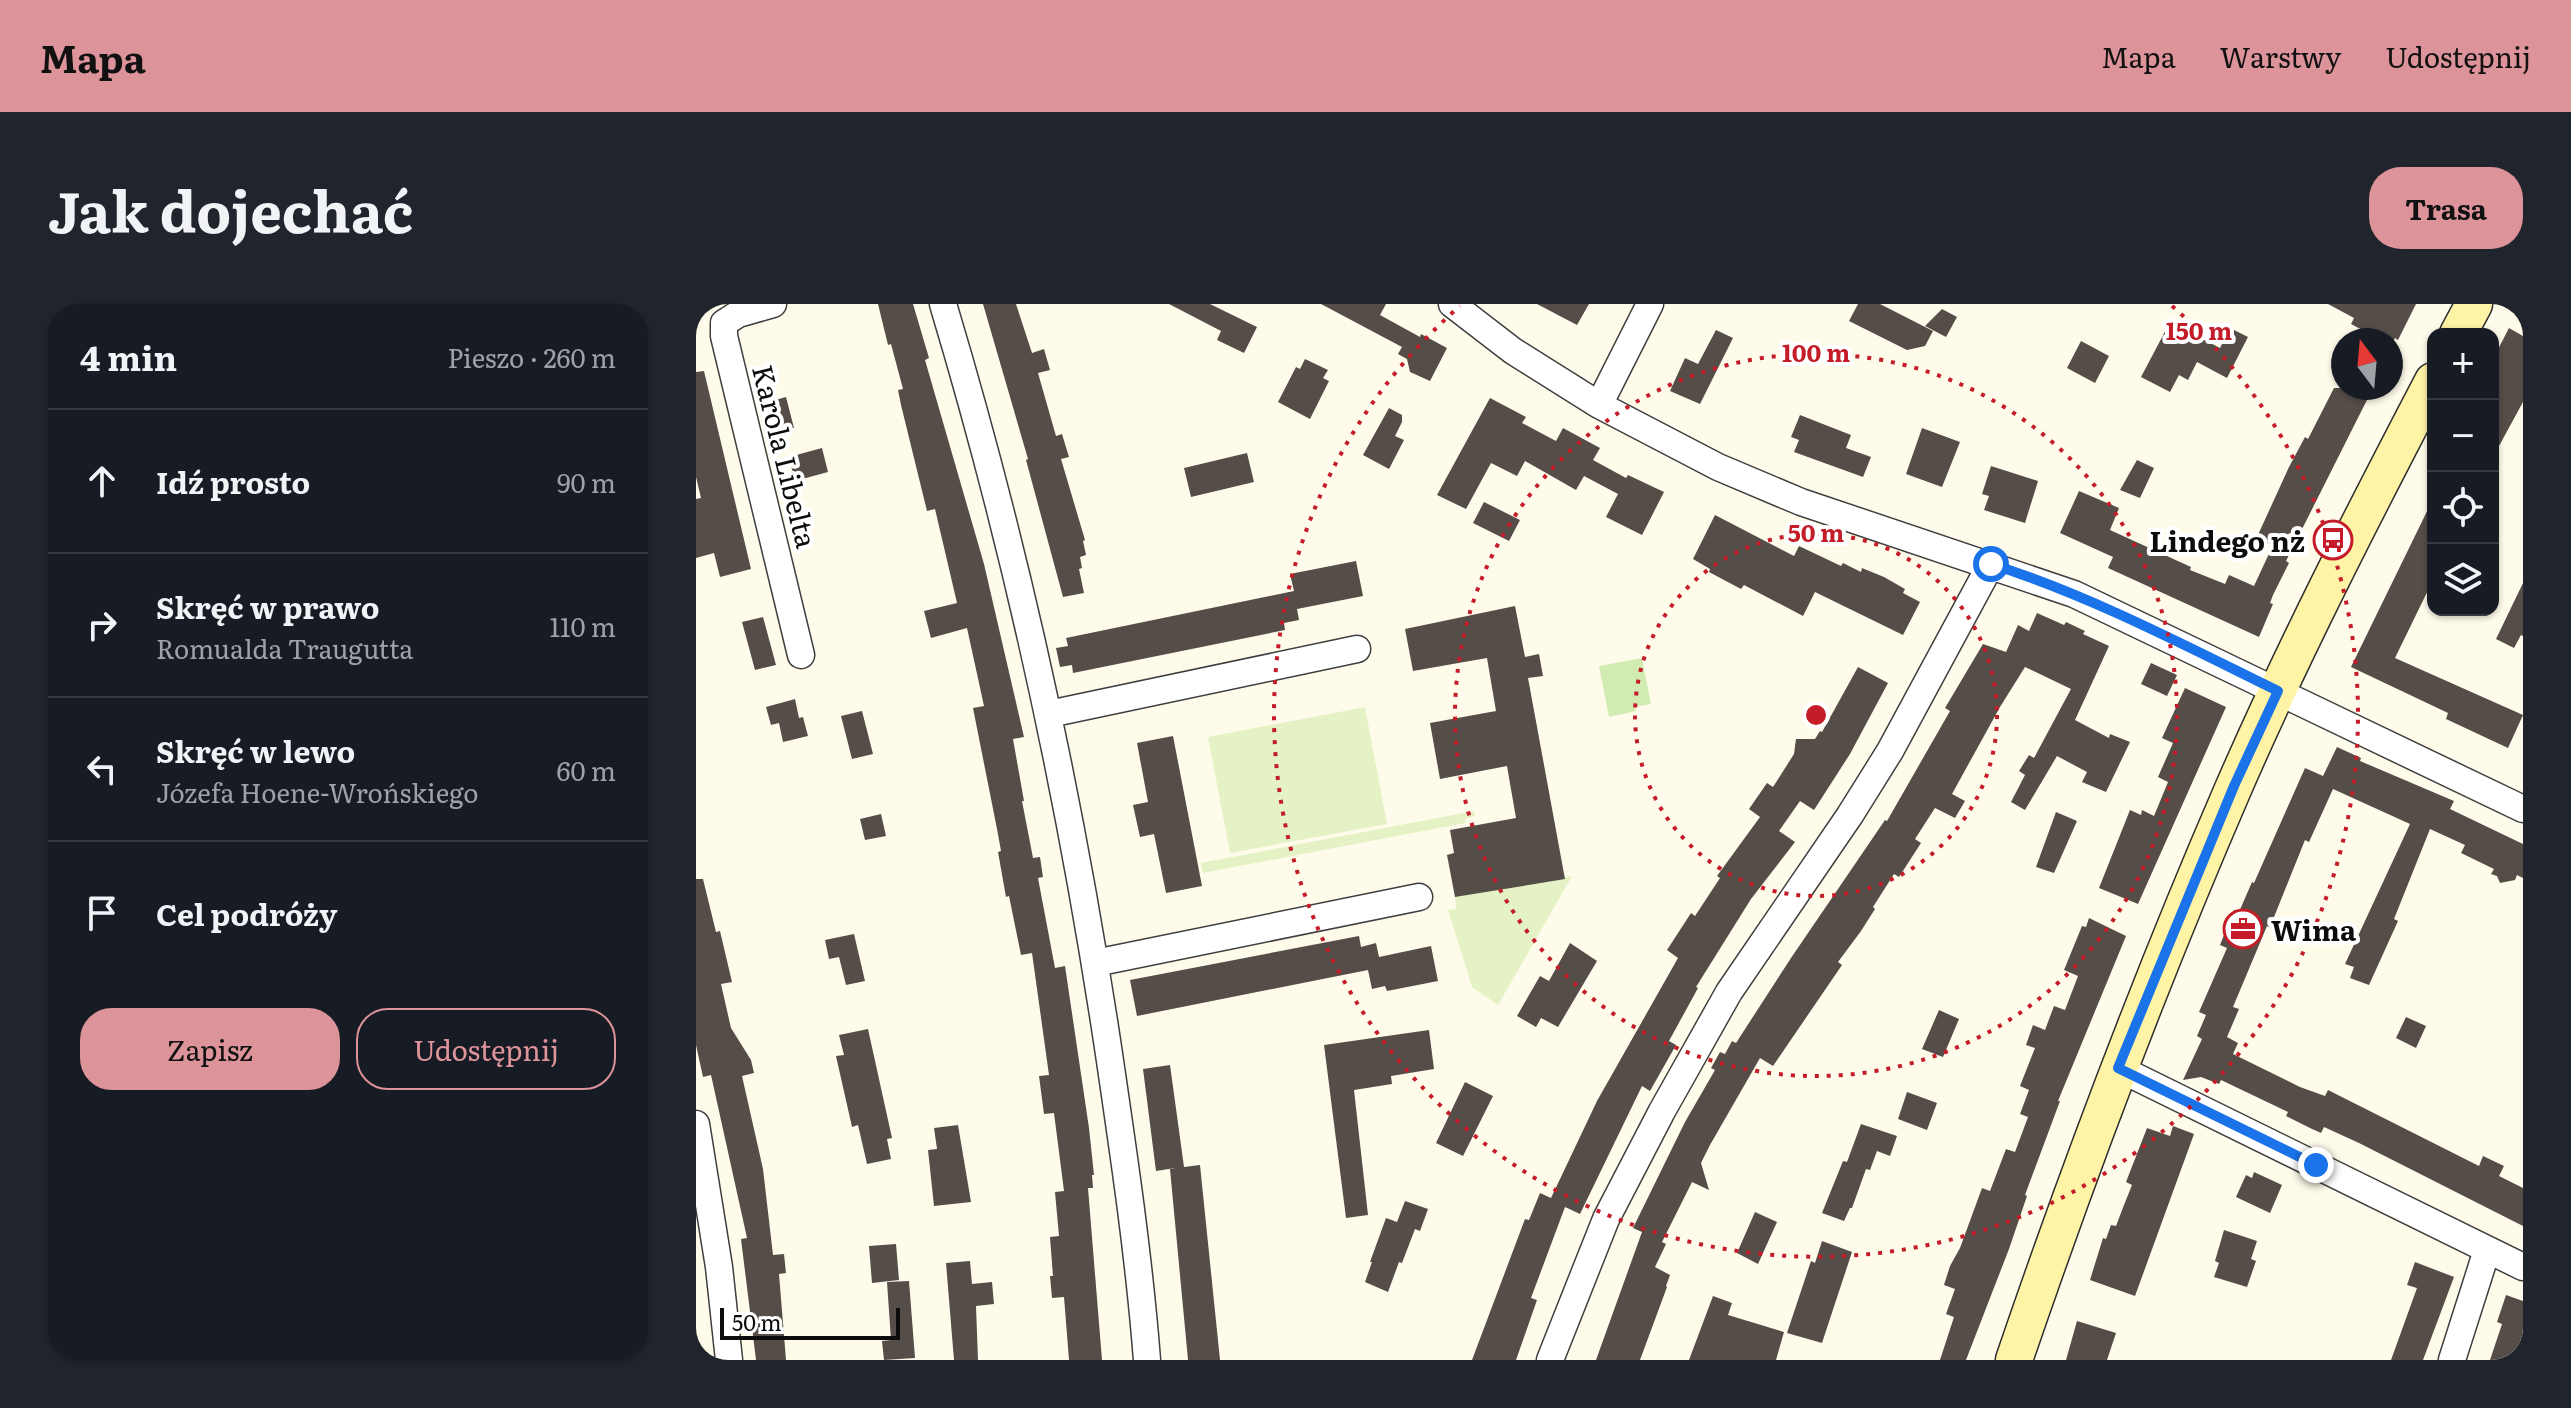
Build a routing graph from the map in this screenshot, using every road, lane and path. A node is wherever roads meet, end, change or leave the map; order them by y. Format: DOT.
graph roads {
  1 [pos="773,304"];
  2 [pos="943,304"];
  3 [pos="1452,304"];
  4 [pos="1650,304"];
  5 [pos="2474,304"];
  6 [pos="2461,328"];
  7 [pos="2427,393"];
  8 [pos="1599,405"];
  9 [pos="1991,564"];
  10 [pos="1357,649"];
  11 [pos="801,655"];
  12 [pos="2278,691"];
  13 [pos="1049,714"];
  14 [pos="2523,809"];
  15 [pos="1419,897"];
  16 [pos="1095,963"];
  17 [pos="2118,1068"];
  18 [pos="696,1124"];
  19 [pos="2487,1250"];
  20 [pos="2523,1267"];
  21 [pos="729,1360"];
  22 [pos="1147,1360"];
  23 [pos="1550,1360"];
  24 [pos="2014,1360"];
  25 [pos="2452,1360"];
  1 -- 11 [label="street, Karola Libelta"];
  2 -- 13 [label="street"];
  3 -- 8 [label="street"];
  4 -- 8 [label="street"];
  5 -- 6 [label="street"];
  7 -- 12 [label="street"];
  8 -- 9 [label="street"];
  9 -- 12 [label="street"];
  9 -- 23 [label="street"];
  10 -- 13 [label="street"];
  12 -- 14 [label="street"];
  12 -- 17 [label="street"];
  13 -- 16 [label="street"];
  15 -- 16 [label="street"];
  16 -- 22 [label="street"];
  17 -- 19 [label="street"];
  17 -- 24 [label="street"];
  18 -- 21 [label="street"];
  19 -- 20 [label="street"];
  19 -- 25 [label="street"];
}
